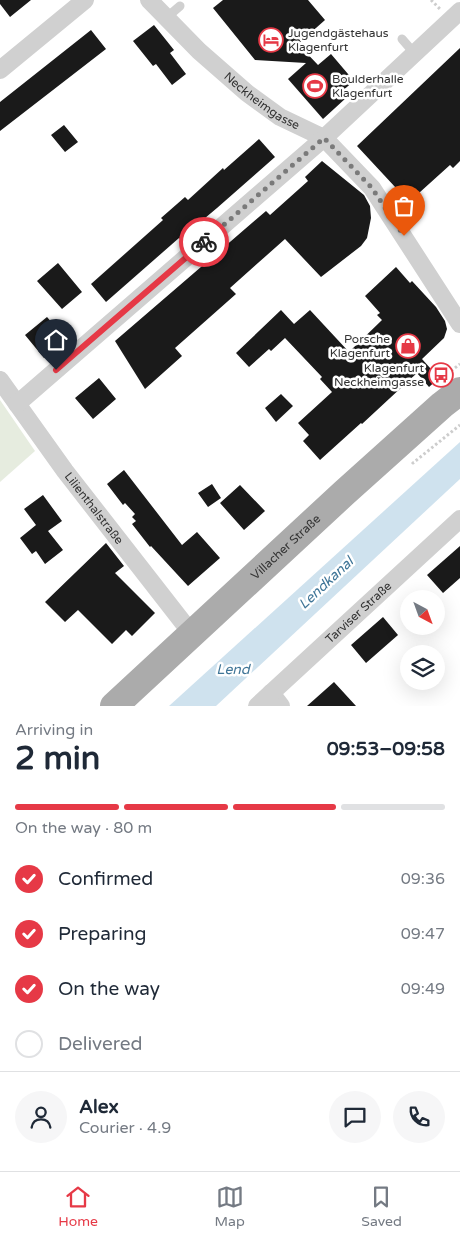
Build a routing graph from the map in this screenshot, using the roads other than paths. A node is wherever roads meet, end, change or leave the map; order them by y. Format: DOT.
graph roads {
  1 [pos="86,0"];
  2 [pos="149,0"];
  3 [pos="180,6"];
  4 [pos="460,12"];
  5 [pos="166,18"];
  6 [pos="402,39"];
  7 [pos="415,54"];
  8 [pos="0,70"];
  9 [pos="324,138"];
  10 [pos="460,324"];
  11 [pos="0,380"];
  12 [pos="460,391"];
  13 [pos="17,404"];
  14 [pos="460,519"];
  15 [pos="192,634"];
  16 [pos="276,700"];
  17 [pos="114,706"];
  18 [pos="257,706"];
  1 -- 8 [label="street"];
  2 -- 5 [label="street, Neckheimgasse"];
  3 -- 5 [label="lane"];
  4 -- 7 [label="street"];
  5 -- 9 [label="street, Neckheimgasse"];
  6 -- 7 [label="lane"];
  7 -- 9 [label="street"];
  9 -- 10 [label="street, Neckheimgasse"];
  9 -- 13 [label="street"];
  11 -- 13 [label="street, Lilienthalstraße"];
  12 -- 15 [label="main road, Villacher Straße"];
  13 -- 15 [label="street, Lilienthalstraße"];
  14 -- 16 [label="street, Tarviser Straße"];
  15 -- 17 [label="main road, Villacher Straße"];
  16 -- 18 [label="street, Tarviser Straße"];
}
